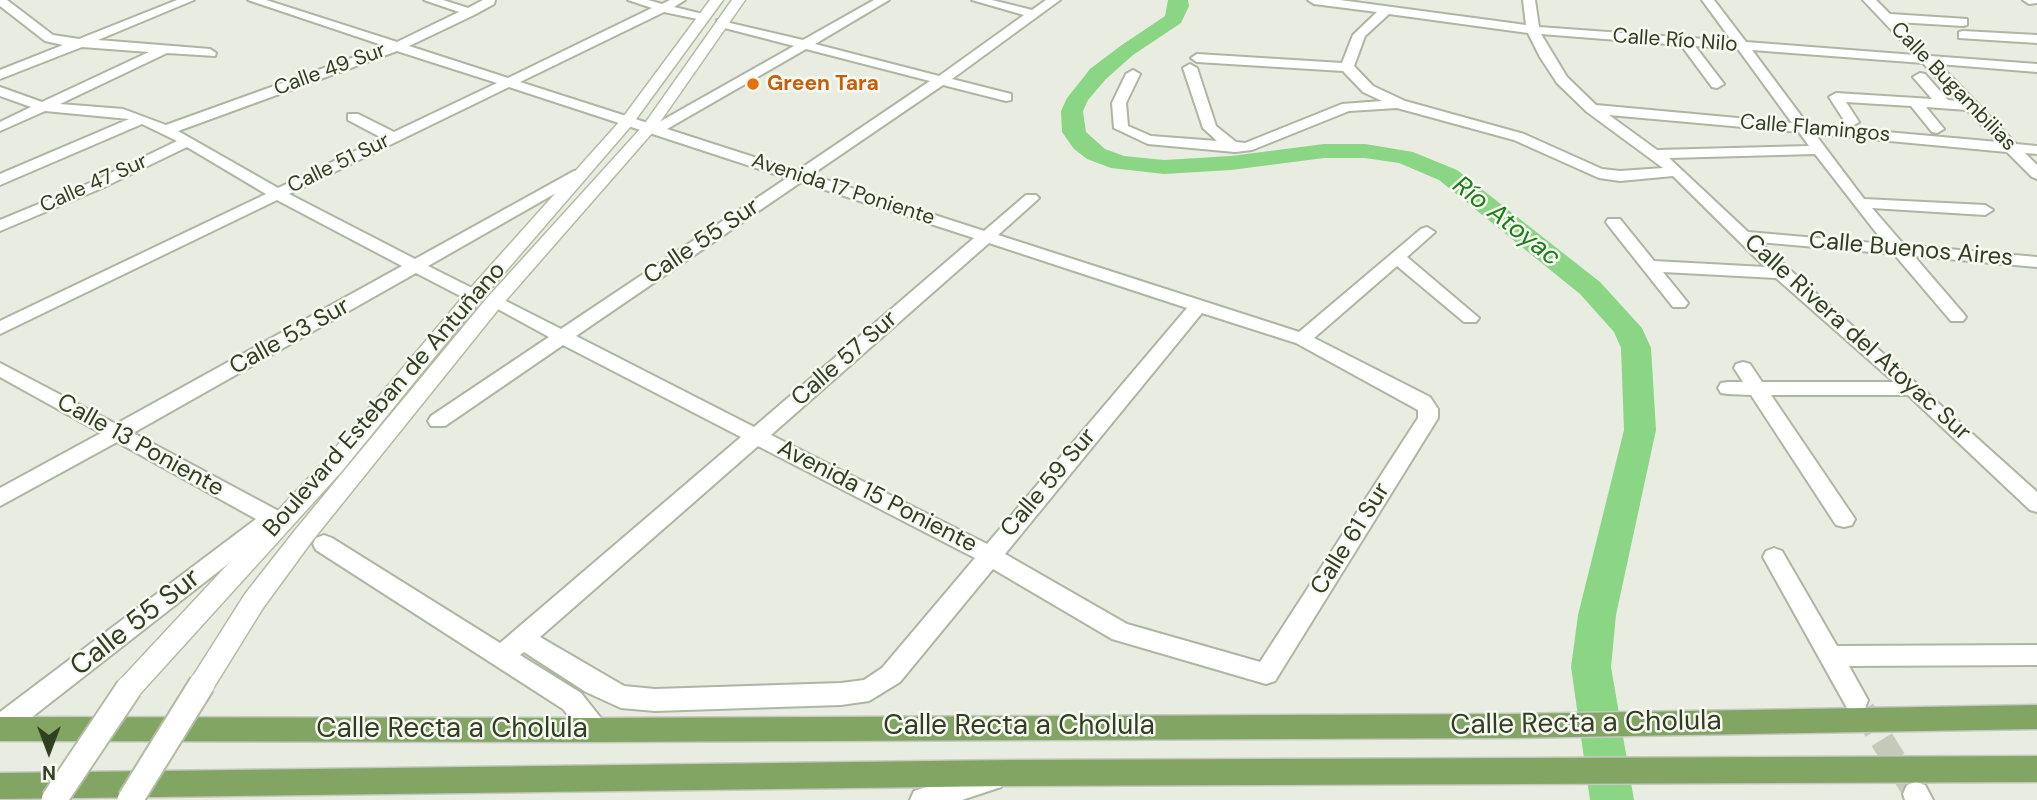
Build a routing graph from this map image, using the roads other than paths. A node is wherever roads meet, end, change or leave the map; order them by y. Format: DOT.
graph roads {
  1 [pos="188,0"];
  2 [pos="254,0"];
  3 [pos="430,0"];
  4 [pos="634,0"];
  5 [pos="679,0"];
  6 [pos="717,0"];
  7 [pos="739,0"];
  8 [pos="883,0"];
  9 [pos="978,0"];
  10 [pos="1054,0"];
  11 [pos="1314,0"];
  12 [pos="1529,0"];
  13 [pos="1707,0"];
  14 [pos="1869,0"];
  15 [pos="2029,0"];
  16 [pos="0,1"];
  17 [pos="490,1"];
  18 [pos="2035,1"];
  19 [pos="663,8"];
  20 [pos="1386,10"];
  21 [pos="470,12"];
  22 [pos="1033,14"];
  23 [pos="703,18"];
  24 [pos="1886,18"];
  25 [pos="721,23"];
  26 [pos="1532,30"];
  27 [pos="2037,39"];
  28 [pos="83,41"];
  29 [pos="1685,42"];
  30 [pos="804,44"];
  31 [pos="1741,46"];
  32 [pos="396,47"];
  33 [pos="167,49"];
  34 [pos="210,53"];
  35 [pos="1927,60"];
  36 [pos="1347,67"];
  37 [pos="2037,68"];
  38 [pos="1133,74"];
  39 [pos="0,75"];
  40 [pos="1920,77"];
  41 [pos="943,79"];
  42 [pos="512,83"];
  43 [pos="1717,84"];
  44 [pos="0,91"];
  45 [pos="1006,97"];
  46 [pos="1914,101"];
  47 [pos="1943,103"];
  48 [pos="1400,104"];
  49 [pos="1972,106"];
  50 [pos="43,107"];
  51 [pos="1592,109"];
  52 [pos="352,117"];
  53 [pos="142,119"];
  54 [pos="626,122"];
  55 [pos="1852,122"];
  56 [pos="0,127"];
  57 [pos="1803,128"];
  58 [pos="1937,129"];
  59 [pos="166,130"];
  60 [pos="650,130"];
  61 [pos="394,138"];
  62 [pos="188,141"];
  63 [pos="1235,148"];
  64 [pos="2012,148"];
  65 [pos="1820,150"];
  66 [pos="2037,150"];
  67 [pos="1657,154"];
  68 [pos="1677,171"];
  69 [pos="579,174"];
  70 [pos="2037,174"];
  71 [pos="800,176"];
  72 [pos="0,180"];
  73 [pos="277,194"];
  74 [pos="1031,198"];
  75 [pos="1859,203"];
  76 [pos="1985,210"];
  77 [pos="1614,222"];
  78 [pos="0,226"];
  79 [pos="1427,232"];
  80 [pos="987,236"];
  81 [pos="1743,236"];
  82 [pos="1896,248"];
  83 [pos="1398,258"];
  84 [pos="2037,262"];
  85 [pos="416,265"];
  86 [pos="1650,267"];
  87 [pos="1781,273"];
  88 [pos="484,299"];
  89 [pos="1679,303"];
  90 [pos="1200,304"];
  91 [pos="1957,317"];
  92 [pos="1470,318"];
  93 [pos="0,328"];
  94 [pos="564,336"];
  95 [pos="1302,339"];
  96 [pos="1744,368"];
  97 [pos="0,369"];
  98 [pos="1728,388"];
  99 [pos="1758,388"];
  100 [pos="1913,389"];
  101 [pos="1423,402"];
  102 [pos="438,421"];
  103 [pos="116,435"];
  104 [pos="757,435"];
  105 [pos="0,498"];
  106 [pos="2037,504"];
  107 [pos="1844,519"];
  108 [pos="276,520"];
  109 [pos="324,544"];
  110 [pos="988,555"];
  111 [pos="1774,556"];
  112 [pos="523,639"];
  113 [pos="2037,655"];
  114 [pos="1830,656"];
  115 [pos="502,657"];
  116 [pos="1266,674"];
  117 [pos="1856,700"];
  118 [pos="12,709"];
  119 [pos="2037,717"];
  120 [pos="0,728"];
  121 [pos="594,730"];
  122 [pos="2037,769"];
  123 [pos="1008,773"];
  124 [pos="0,786"];
  125 [pos="54,800"];
  126 [pos="130,800"];
  127 [pos="923,800"];
  1 -- 28 [label="street"];
  2 -- 32 [label="street, Avenida 17 Poniente"];
  3 -- 21 [label="street"];
  4 -- 19 [label="street"];
  5 -- 19 [label="street, Calle 51 Sur"];
  6 -- 23 [label="main road, Boulevard Esteban de Antuñano"];
  7 -- 25 [label="main road, Boulevard Esteban de Antuñano"];
  8 -- 30 [label="street"];
  9 -- 22 [label="street"];
  10 -- 22 [label="street, Calle 55 Sur"];
  11 -- 20 [label="street, Calle Río Nilo"];
  12 -- 26 [label="street, Calle Rivera del Atoyac Sur"];
  13 -- 31 [label="street"];
  14 -- 24 [label="street, Calle Bugambilias"];
  15 -- 18 [label="street"];
  16 -- 28 [label="street"];
  17 -- 21 [label="street, Calle 49 Sur"];
  19 -- 23 [label="street"];
  19 -- 42 [label="street, Calle 51 Sur"];
  20 -- 26 [label="street, Calle Río Nilo"];
  20 -- 36 [label="street"];
  21 -- 32 [label="street, Calle 49 Sur"];
  22 -- 41 [label="street, Calle 55 Sur"];
  23 -- 54 [label="main road, Boulevard Esteban de Antuñano"];
  24 -- 27 [label="street"];
  24 -- 35 [label="street, Calle Bugambilias"];
  25 -- 30 [label="street"];
  25 -- 60 [label="main road, Boulevard Esteban de Antuñano"];
  26 -- 29 [label="street, Calle Río Nilo"];
  26 -- 51 [label="street, Calle Rivera del Atoyac Sur"];
  28 -- 33 [label="street"];
  28 -- 39 [label="street"];
  29 -- 31 [label="street, Calle Río Nilo"];
  29 -- 43 [label="street"];
  30 -- 41 [label="street"];
  30 -- 60 [label="street"];
  31 -- 35 [label="street, Calle Río Nilo"];
  31 -- 57 [label="street"];
  32 -- 42 [label="street, Avenida 17 Poniente"];
  32 -- 59 [label="street, Calle 49 Sur"];
  33 -- 34 [label="street"];
  33 -- 50 [label="street"];
  35 -- 37 [label="street, Calle Río Nilo"];
  35 -- 49 [label="street, Calle Bugambilias"];
  36 -- 48 [label="street"];
  36 -- 63 [label="street"];
  38 -- 63 [label="street"];
  40 -- 47 [label="street"];
  41 -- 45 [label="street"];
  41 -- 71 [label="street, Calle 55 Sur"];
  42 -- 54 [label="street, Avenida 17 Poniente"];
  42 -- 61 [label="street, Calle 51 Sur"];
  44 -- 50 [label="street"];
  46 -- 47 [label="street"];
  46 -- 55 [label="street"];
  46 -- 58 [label="street"];
  47 -- 49 [label="street"];
  48 -- 63 [label="street"];
  48 -- 68 [label="street"];
  49 -- 64 [label="street, Calle Bugambilias"];
  50 -- 53 [label="street"];
  50 -- 56 [label="street"];
  51 -- 57 [label="street, Calle Flamingos"];
  51 -- 67 [label="street, Calle Rivera del Atoyac Sur"];
  52 -- 61 [label="street"];
  53 -- 59 [label="street"];
  53 -- 72 [label="street"];
  54 -- 60 [label="street, Avenida 17 Poniente"];
  54 -- 69 [label="main road, Boulevard Esteban de Antuñano"];
  57 -- 64 [label="street, Calle Flamingos"];
  57 -- 65 [label="street"];
  59 -- 62 [label="street"];
  60 -- 71 [label="street, Avenida 17 Poniente"];
  60 -- 88 [label="main road, Boulevard Esteban de Antuñano"];
  61 -- 73 [label="street, Calle 51 Sur"];
  62 -- 73 [label="street"];
  62 -- 78 [label="street, Calle 47 Sur"];
  64 -- 66 [label="street, Calle Flamingos"];
  64 -- 70 [label="street, Calle Bugambilias"];
  65 -- 67 [label="street"];
  65 -- 75 [label="street"];
  67 -- 68 [label="street, Calle Rivera del Atoyac Sur"];
  68 -- 81 [label="street, Calle Rivera del Atoyac Sur"];
  69 -- 85 [label="street, Calle 53 Sur"];
  69 -- 88 [label="main road, Boulevard Esteban de Antuñano"];
  71 -- 80 [label="street, Avenida 17 Poniente"];
  71 -- 94 [label="street, Calle 55 Sur"];
  73 -- 85 [label="street, Avenida 15 Poniente"];
  73 -- 93 [label="street, Calle 51 Sur"];
  74 -- 80 [label="street, Calle 57 Sur"];
  75 -- 76 [label="street"];
  75 -- 82 [label="street"];
  77 -- 86 [label="street"];
  79 -- 83 [label="street"];
  80 -- 90 [label="street, Avenida 17 Poniente"];
  80 -- 104 [label="street, Calle 57 Sur"];
  81 -- 82 [label="street, Calle Buenos Aires"];
  81 -- 87 [label="street, Calle Rivera del Atoyac Sur"];
  82 -- 84 [label="street, Calle Buenos Aires"];
  82 -- 91 [label="street"];
  83 -- 92 [label="street"];
  83 -- 95 [label="street"];
  85 -- 88 [label="street, Avenida 15 Poniente"];
  85 -- 103 [label="street, Calle 53 Sur"];
  86 -- 87 [label="street"];
  86 -- 89 [label="street"];
  87 -- 100 [label="street, Calle Rivera del Atoyac Sur"];
  88 -- 94 [label="street, Avenida 15 Poniente"];
  88 -- 108 [label="main road, Boulevard Esteban de Antuñano"];
  88 -- 126 [label="main road, Boulevard Esteban de Antuñano, bridge"];
  90 -- 95 [label="street, Avenida 17 Poniente"];
  90 -- 110 [label="street, Calle 59 Sur"];
  94 -- 102 [label="street, Calle 55 Sur"];
  94 -- 104 [label="street, Avenida 15 Poniente"];
  95 -- 101 [label="street, Avenida 17 Poniente"];
  96 -- 99 [label="street"];
  97 -- 103 [label="street, Calle 13 Poniente"];
  98 -- 99 [label="street"];
  99 -- 100 [label="street"];
  99 -- 107 [label="street"];
  100 -- 106 [label="street, Calle Rivera del Atoyac Sur"];
  101 -- 116 [label="street, Calle 61 Sur"];
  103 -- 105 [label="street, Calle 53 Sur"];
  103 -- 108 [label="street, Calle 13 Poniente"];
  104 -- 110 [label="street, Avenida 15 Poniente"];
  104 -- 112 [label="street, Calle 57 Sur"];
  108 -- 118 [label="street, Calle 55 Sur"];
  108 -- 125 [label="main road, Boulevard Esteban de Antuñano, bridge"];
  109 -- 115 [label="street"];
  110 -- 112 [label="street, Calle 59 Sur"];
  110 -- 116 [label="street, Avenida 15 Poniente"];
  111 -- 114 [label="street"];
  112 -- 115 [label="street, Calle 57 Sur"];
  113 -- 114 [label="street"];
  114 -- 117 [label="street"];
  115 -- 121 [label="street"];
  118 -- 120 [label="street, Calle 55 Sur"];
  119 -- 121 [label="main road, Calle Recta a Cholula"];
  120 -- 121 [label="main road, Calle Recta a Cholula"];
  122 -- 123 [label="main road, Calle Recta a Cholula"];
  123 -- 124 [label="main road, Calle Recta a Cholula"];
  123 -- 127 [label="street"];
}
